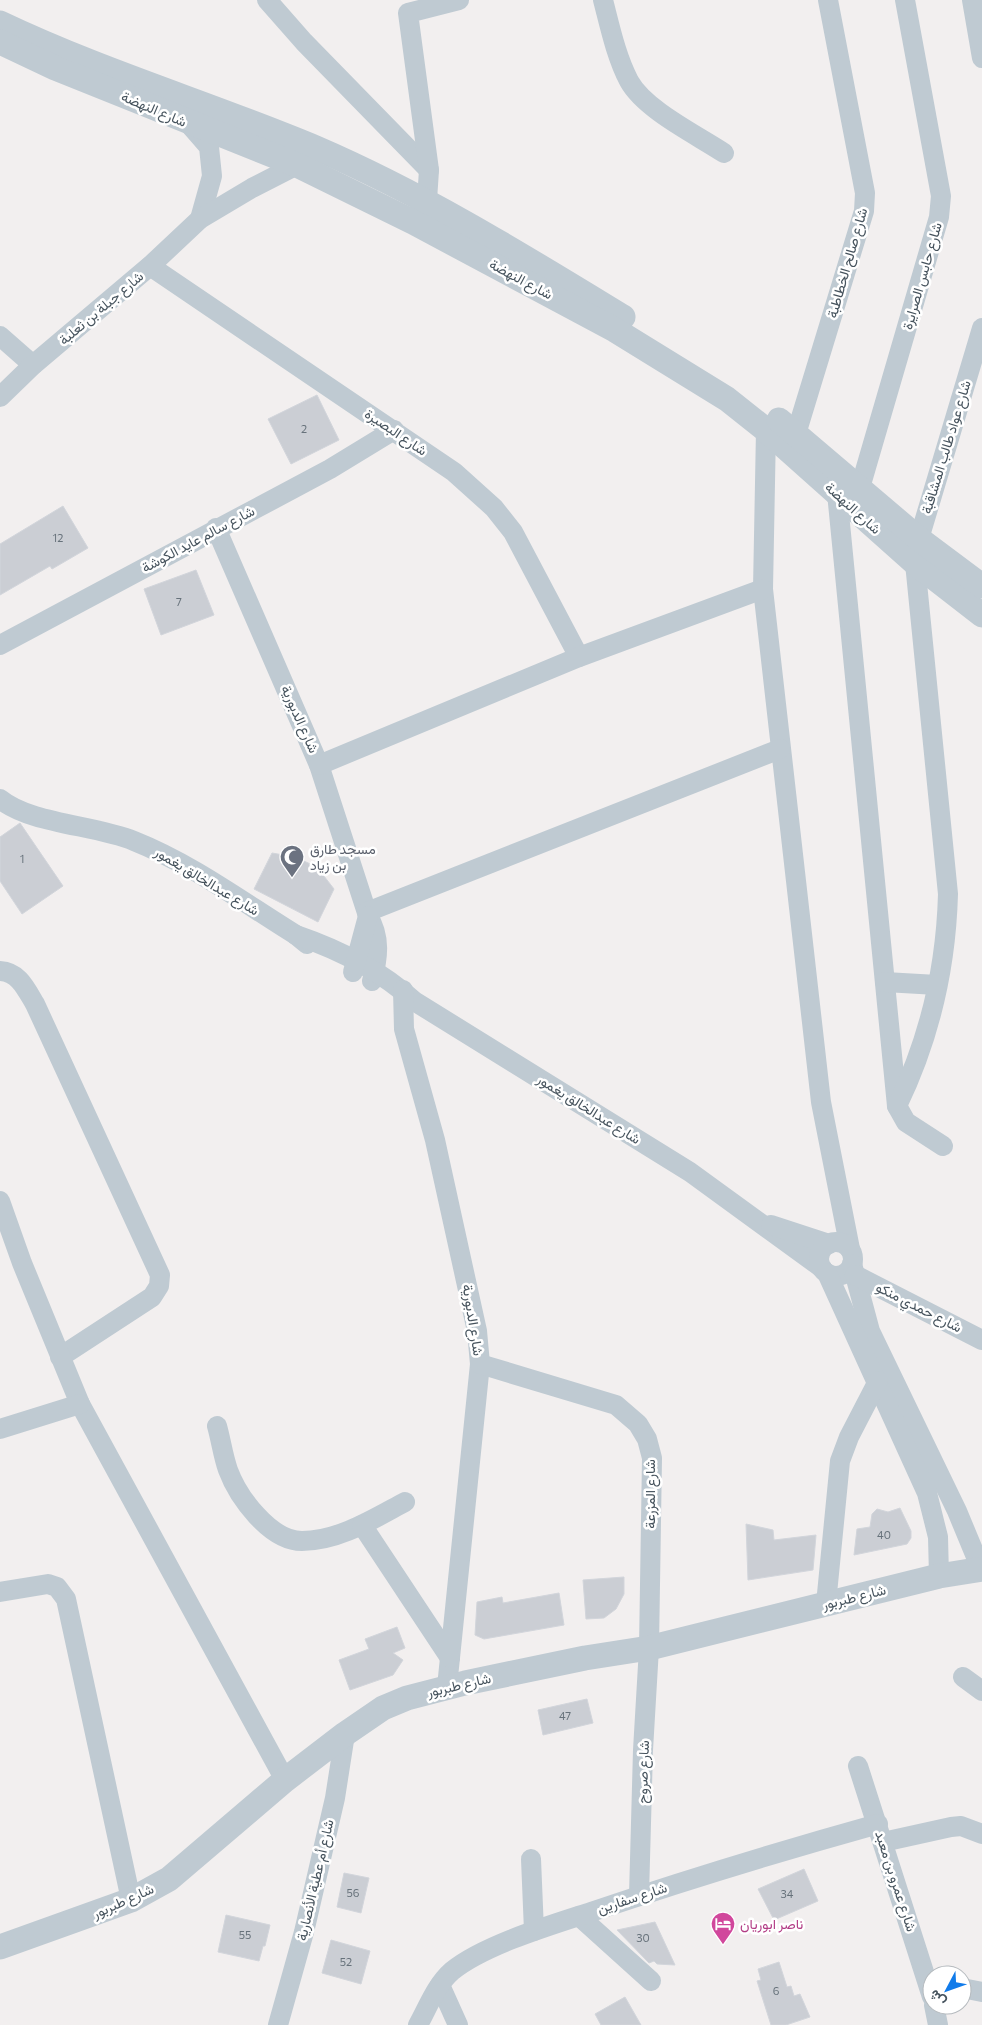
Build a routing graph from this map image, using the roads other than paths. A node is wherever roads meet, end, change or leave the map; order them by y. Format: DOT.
graph roads {
  1 [pos="267,0"];
  2 [pos="459,0"];
  3 [pos="603,0"];
  4 [pos="828,0"];
  5 [pos="906,0"];
  6 [pos="972,0"];
  7 [pos="406,7"];
  8 [pos="0,23"];
  9 [pos="0,42"];
  10 [pos="982,58"];
  11 [pos="189,124"];
  12 [pos="724,153"];
  13 [pos="297,165"];
  14 [pos="429,170"];
  15 [pos="427,200"];
  16 [pos="200,219"];
  17 [pos="413,222"];
  18 [pos="150,266"];
  19 [pos="982,328"];
  20 [pos="0,336"];
  21 [pos="33,365"];
  22 [pos="0,397"];
  23 [pos="394,430"];
  24 [pos="766,430"];
  25 [pos="796,434"];
  26 [pos="848,491"];
  27 [pos="216,528"];
  28 [pos="919,538"];
  29 [pos="915,564"];
  30 [pos="982,586"];
  31 [pos="763,589"];
  32 [pos="982,615"];
  33 [pos="0,645"];
  34 [pos="579,657"];
  35 [pos="780,749"];
  36 [pos="319,765"];
  37 [pos="1,803"];
  38 [pos="368,914"];
  39 [pos="354,967"];
  40 [pos="0,971"];
  41 [pos="373,976"];
  42 [pos="885,982"];
  43 [pos="937,985"];
  44 [pos="406,996"];
  45 [pos="898,1106"];
  46 [pos="943,1146"];
  47 [pos="0,1201"];
  48 [pos="760,1222"];
  49 [pos="843,1255"];
  50 [pos="825,1271"];
  51 [pos="982,1340"];
  52 [pos="60,1357"];
  53 [pos="480,1364"];
  54 [pos="878,1381"];
  55 [pos="80,1404"];
  56 [pos="217,1426"];
  57 [pos="0,1429"];
  58 [pos="406,1502"];
  59 [pos="362,1525"];
  60 [pos="981,1569"];
  61 [pos="939,1576"];
  62 [pos="0,1592"];
  63 [pos="826,1604"];
  64 [pos="650,1648"];
  65 [pos="450,1658"];
  66 [pos="963,1677"];
  67 [pos="447,1687"];
  68 [pos="982,1691"];
  69 [pos="346,1734"];
  70 [pos="858,1766"];
  71 [pos="285,1780"];
  72 [pos="880,1833"];
  73 [pos="982,1834"];
  74 [pos="531,1859"];
  75 [pos="639,1896"];
  76 [pos="131,1900"];
  77 [pos="579,1916"];
  78 [pos="534,1931"];
  79 [pos="0,1947"];
  80 [pos="923,1965"];
  81 [pos="651,1981"];
  82 [pos="440,1985"];
  83 [pos="278,2025"];
  84 [pos="418,2025"];
  85 [pos="458,2025"];
  1 -- 14 [label="street"];
  2 -- 7 [label="street"];
  3 -- 12 [label="street"];
  4 -- 25 [label="street, شارع صالح الخطاطبة"];
  5 -- 26 [label="street, شارع حابس الصرايرة"];
  6 -- 10 [label="street"];
  7 -- 14 [label="street"];
  8 -- 15 [label="street, شارع النهضة"];
  9 -- 11 [label="street, شارع النهضة"];
  11 -- 13 [label="street, شارع النهضة"];
  11 -- 16 [label="street"];
  13 -- 16 [label="street, شارع جبلة بن ثعلبة"];
  13 -- 17 [label="street, شارع النهضة"];
  14 -- 15 [label="street"];
  15 -- 17 [label="street"];
  15 -- 25 [label="street, شارع النهضة"];
  16 -- 18 [label="street, شارع جبلة بن ثعلبة"];
  17 -- 24 [label="street, شارع النهضة"];
  18 -- 21 [label="street, شارع جبلة بن ثعلبة"];
  18 -- 23 [label="street, شارع البصيرة"];
  19 -- 28 [label="street, شارع عواد طالب المشاقبة"];
  20 -- 21 [label="street"];
  21 -- 22 [label="street, شارع جبلة بن ثعلبة"];
  23 -- 27 [label="street, شارع سالم عايد الكوشة"];
  23 -- 34 [label="street, شارع البصيرة"];
  24 -- 26 [label="street, شارع النهضة"];
  24 -- 31 [label="street"];
  25 -- 26 [label="street, شارع النهضة"];
  26 -- 28 [label="street, شارع النهضة"];
  26 -- 29 [label="street, شارع النهضة"];
  26 -- 42 [label="street"];
  27 -- 33 [label="street, شارع سالم عايد الكوشة"];
  27 -- 36 [label="street, شارع الدبورية"];
  28 -- 30 [label="street, شارع النهضة"];
  29 -- 32 [label="street, شارع النهضة"];
  29 -- 43 [label="street"];
  31 -- 34 [label="street"];
  31 -- 35 [label="street"];
  34 -- 36 [label="street"];
  35 -- 38 [label="street"];
  35 -- 49 [label="street"];
  36 -- 38 [label="street, شارع الدبورية"];
  37 -- 39 [label="street, شارع عبدالخالق يغمور"];
  38 -- 39 [label="street"];
  38 -- 41 [label="street, شارع الدبورية"];
  39 -- 41 [label="street, شارع عبدالخالق يغمور"];
  40 -- 52 [label="street"];
  41 -- 44 [label="street, شارع عبدالخالق يغمور"];
  42 -- 43 [label="street"];
  42 -- 45 [label="street"];
  43 -- 45 [label="street"];
  44 -- 48 [label="street, شارع عبدالخالق يغمور"];
  44 -- 53 [label="street, شارع الدبورية"];
  45 -- 46 [label="street"];
  47 -- 52 [label="street"];
  48 -- 49 [label="street, شارع عبدالخالق يغمور"];
  48 -- 50 [label="street, شارع عبدالخالق يغمور"];
  49 -- 50 [label="street"];
  49 -- 50 [label="street"];
  49 -- 51 [label="street, شارع حمدي منكو"];
  49 -- 60 [label="street"];
  50 -- 54 [label="street"];
  52 -- 55 [label="street"];
  53 -- 64 [label="street, شارع المزرعة"];
  53 -- 65 [label="street, شارع الدبورية"];
  54 -- 61 [label="street"];
  54 -- 63 [label="street"];
  55 -- 57 [label="street"];
  55 -- 71 [label="street"];
  56 -- 59 [label="street"];
  58 -- 59 [label="street"];
  59 -- 65 [label="street"];
  60 -- 61 [label="street, شارع طبربور"];
  61 -- 63 [label="street, شارع طبربور"];
  62 -- 76 [label="street"];
  63 -- 64 [label="street, شارع طبربور"];
  64 -- 67 [label="street, شارع طبربور"];
  64 -- 75 [label="street, شارع صروح"];
  65 -- 67 [label="street, شارع الدبورية"];
  66 -- 68 [label="street"];
  67 -- 69 [label="street, شارع طبربور"];
  69 -- 71 [label="street, شارع طبربور"];
  69 -- 83 [label="street, شارع أم عطية الأنصارية"];
  70 -- 72 [label="street, شارع عمرو بن معبد"];
  71 -- 76 [label="street, شارع طبربور"];
  72 -- 73 [label="street, شارع سفارين"];
  72 -- 75 [label="street, شارع سفارين"];
  72 -- 80 [label="street, شارع عمرو بن معبد"];
  74 -- 78 [label="street"];
  75 -- 77 [label="street, شارع سفارين"];
  76 -- 79 [label="street, شارع طبربور"];
  77 -- 78 [label="street, شارع سفارين"];
  77 -- 81 [label="street"];
  78 -- 82 [label="street, شارع سفارين"];
  82 -- 84 [label="street, شارع سفارين"];
  82 -- 85 [label="street"];
}
